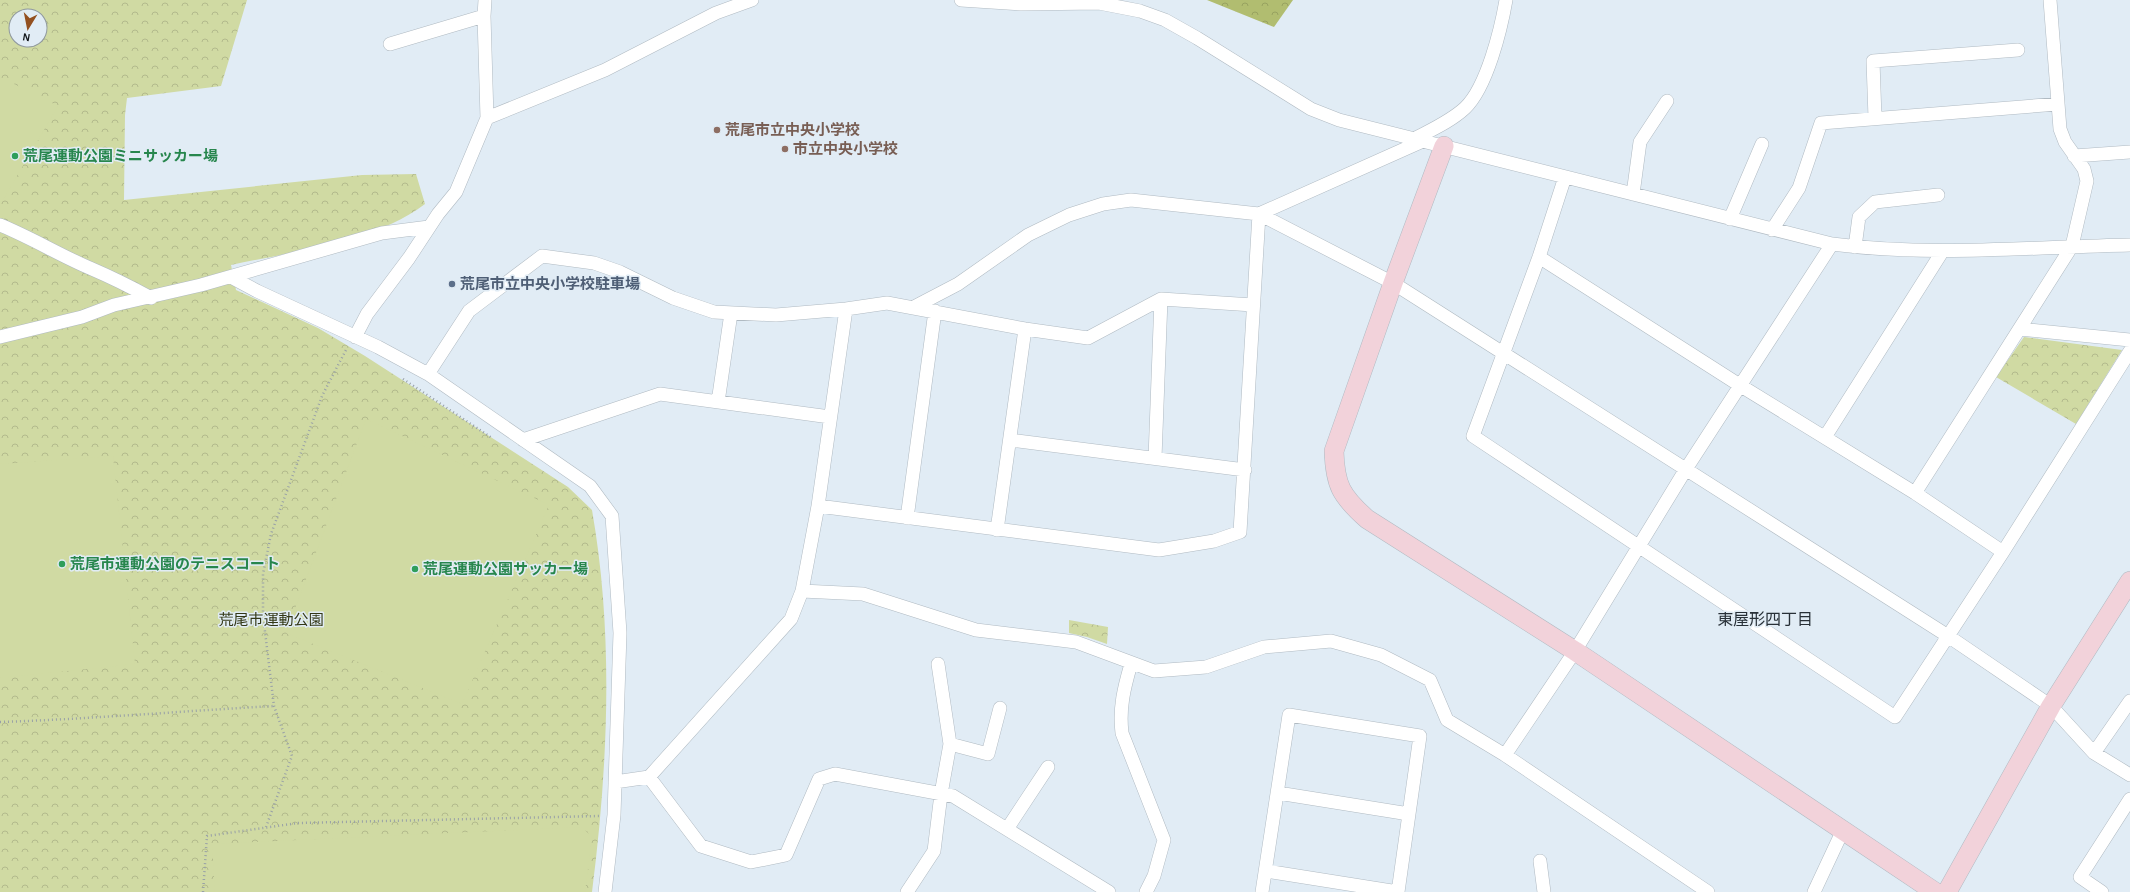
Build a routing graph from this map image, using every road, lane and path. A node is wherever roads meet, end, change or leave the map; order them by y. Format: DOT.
graph roads {
  1 [pos="485,0"];
  2 [pos="752,0"];
  3 [pos="961,0"];
  4 [pos="1506,0"];
  5 [pos="2050,0"];
  6 [pos="484,16"];
  7 [pos="390,44"];
  8 [pos="2018,50"];
  9 [pos="1667,101"];
  10 [pos="2058,104"];
  11 [pos="487,118"];
  12 [pos="1875,118"];
  13 [pos="1420,139"];
  14 [pos="1762,144"];
  15 [pos="1444,146"];
  16 [pos="2130,152"];
  17 [pos="2074,156"];
  18 [pos="1565,177"];
  19 [pos="1633,194"];
  20 [pos="1938,195"];
  21 [pos="1259,214"];
  22 [pos="1730,219"];
  23 [pos="0,225"];
  24 [pos="429,227"];
  25 [pos="1772,230"];
  26 [pos="1832,244"];
  27 [pos="2130,244"];
  28 [pos="2072,246"];
  29 [pos="1855,247"];
  30 [pos="1942,252"];
  31 [pos="1538,257"];
  32 [pos="231,277"];
  33 [pos="1393,282"];
  34 [pos="150,298"];
  35 [pos="1161,299"];
  36 [pos="1253,305"];
  37 [pos="914,307"];
  38 [pos="846,309"];
  39 [pos="935,311"];
  40 [pos="731,313"];
  41 [pos="1025,329"];
  42 [pos="2020,329"];
  43 [pos="0,337"];
  44 [pos="355,337"];
  45 [pos="2130,340"];
  46 [pos="1503,351"];
  47 [pos="2130,351"];
  48 [pos="428,374"];
  49 [pos="401,377"];
  50 [pos="1741,386"];
  51 [pos="718,402"];
  52 [pos="830,417"];
  53 [pos="1825,437"];
  54 [pos="494,439"];
  55 [pos="523,440"];
  56 [pos="1010,440"];
  57 [pos="1155,458"];
  58 [pos="1686,469"];
  59 [pos="1245,470"];
  60 [pos="1915,493"];
  61 [pos="818,506"];
  62 [pos="907,518"];
  63 [pos="997,530"];
  64 [pos="1638,546"];
  65 [pos="2002,552"];
  66 [pos="2130,581"];
  67 [pos="802,592"];
  68 [pos="1948,636"];
  69 [pos="1575,652"];
  70 [pos="938,664"];
  71 [pos="1131,664"];
  72 [pos="2130,701"];
  73 [pos="274,706"];
  74 [pos="2051,706"];
  75 [pos="1000,708"];
  76 [pos="0,722"];
  77 [pos="950,744"];
  78 [pos="2094,753"];
  79 [pos="1505,755"];
  80 [pos="1048,767"];
  81 [pos="2130,775"];
  82 [pos="649,777"];
  83 [pos="615,782"];
  84 [pos="1278,793"];
  85 [pos="941,794"];
  86 [pos="2130,799"];
  87 [pos="603,809"];
  88 [pos="1409,814"];
  89 [pos="602,816"];
  90 [pos="601,823"];
  91 [pos="266,827"];
  92 [pos="1007,829"];
  93 [pos="1843,830"];
  94 [pos="1540,861"];
  95 [pos="1266,870"];
  96 [pos="1093,888"];
  97 [pos="203,892"];
  98 [pos="606,892"];
  99 [pos="907,892"];
  100 [pos="1109,892"];
  101 [pos="1146,892"];
  102 [pos="1262,892"];
  103 [pos="1398,892"];
  104 [pos="1544,892"];
  105 [pos="1708,892"];
  106 [pos="1814,892"];
  107 [pos="1935,892"];
  108 [pos="1947,892"];
  109 [pos="2102,892"];
  1 -- 6 [label="street"];
  2 -- 11 [label="street"];
  3 -- 13 [label="street"];
  4 -- 13 [label="street"];
  5 -- 10 [label="street"];
  6 -- 7 [label="street"];
  6 -- 11 [label="street"];
  8 -- 12 [label="street"];
  9 -- 19 [label="street"];
  10 -- 12 [label="street"];
  10 -- 17 [label="street"];
  11 -- 24 [label="street"];
  12 -- 25 [label="street"];
  13 -- 15 [label="street"];
  13 -- 21 [label="street"];
  14 -- 22 [label="street"];
  15 -- 18 [label="street"];
  15 -- 33 [label="street"];
  16 -- 17 [label="street"];
  17 -- 28 [label="street"];
  18 -- 19 [label="street"];
  18 -- 31 [label="street"];
  19 -- 22 [label="street"];
  20 -- 29 [label="street"];
  21 -- 33 [label="street"];
  21 -- 36 [label="street"];
  21 -- 37 [label="street"];
  22 -- 25 [label="street"];
  23 -- 34 [label="street"];
  24 -- 32 [label="street"];
  24 -- 44 [label="street"];
  25 -- 26 [label="street"];
  26 -- 29 [label="street"];
  26 -- 50 [label="street"];
  27 -- 28 [label="street"];
  28 -- 30 [label="street"];
  28 -- 42 [label="street"];
  29 -- 30 [label="street"];
  30 -- 53 [label="street"];
  31 -- 46 [label="street"];
  31 -- 50 [label="street"];
  32 -- 34 [label="street"];
  32 -- 44 [label="street"];
  33 -- 46 [label="street"];
  33 -- 69 [label="street"];
  34 -- 43 [label="street"];
  35 -- 36 [label="street"];
  35 -- 41 [label="street"];
  35 -- 57 [label="street"];
  36 -- 59 [label="street"];
  37 -- 38 [label="street"];
  37 -- 39 [label="street"];
  38 -- 40 [label="street"];
  38 -- 52 [label="street"];
  39 -- 41 [label="street"];
  39 -- 62 [label="street"];
  40 -- 48 [label="street"];
  40 -- 51 [label="street"];
  41 -- 56 [label="street"];
  42 -- 45 [label="street"];
  42 -- 60 [label="street"];
  44 -- 48 [label="street"];
  44 -- 73 [label="path"];
  46 -- 58 [label="street"];
  46 -- 64 [label="street"];
  47 -- 65 [label="street"];
  48 -- 55 [label="street"];
  49 -- 54 [label="path"];
  50 -- 53 [label="street"];
  50 -- 58 [label="street"];
  51 -- 52 [label="street"];
  51 -- 55 [label="street"];
  52 -- 61 [label="street"];
  53 -- 60 [label="street"];
  55 -- 83 [label="street"];
  56 -- 57 [label="street"];
  56 -- 63 [label="street"];
  57 -- 59 [label="street"];
  58 -- 64 [label="street"];
  58 -- 68 [label="street"];
  59 -- 63 [label="street"];
  60 -- 65 [label="street"];
  61 -- 62 [label="street"];
  61 -- 67 [label="street"];
  62 -- 63 [label="street"];
  64 -- 68 [label="street"];
  64 -- 69 [label="street"];
  65 -- 68 [label="street"];
  66 -- 74 [label="street"];
  67 -- 71 [label="street"];
  67 -- 82 [label="street"];
  68 -- 74 [label="street"];
  69 -- 79 [label="street"];
  69 -- 93 [label="street"];
  70 -- 77 [label="street"];
  71 -- 79 [label="street"];
  71 -- 101 [label="street"];
  72 -- 78 [label="street"];
  73 -- 76 [label="path"];
  73 -- 91 [label="path"];
  74 -- 78 [label="street"];
  74 -- 108 [label="street"];
  75 -- 77 [label="street"];
  77 -- 85 [label="street"];
  78 -- 81 [label="street"];
  79 -- 105 [label="street"];
  80 -- 92 [label="street"];
  82 -- 83 [label="street"];
  82 -- 85 [label="street"];
  83 -- 98 [label="street"];
  84 -- 88 [label="street"];
  84 -- 88 [label="street"];
  84 -- 95 [label="street"];
  85 -- 92 [label="street"];
  85 -- 99 [label="street"];
  86 -- 109 [label="street"];
  87 -- 89 [label="path"];
  88 -- 103 [label="street"];
  89 -- 90 [label="path"];
  89 -- 91 [label="path"];
  91 -- 97 [label="path"];
  92 -- 96 [label="street"];
  93 -- 106 [label="street"];
  93 -- 107 [label="street"];
  94 -- 104 [label="street"];
  95 -- 102 [label="street"];
  95 -- 103 [label="street"];
  96 -- 100 [label="street"];
}
